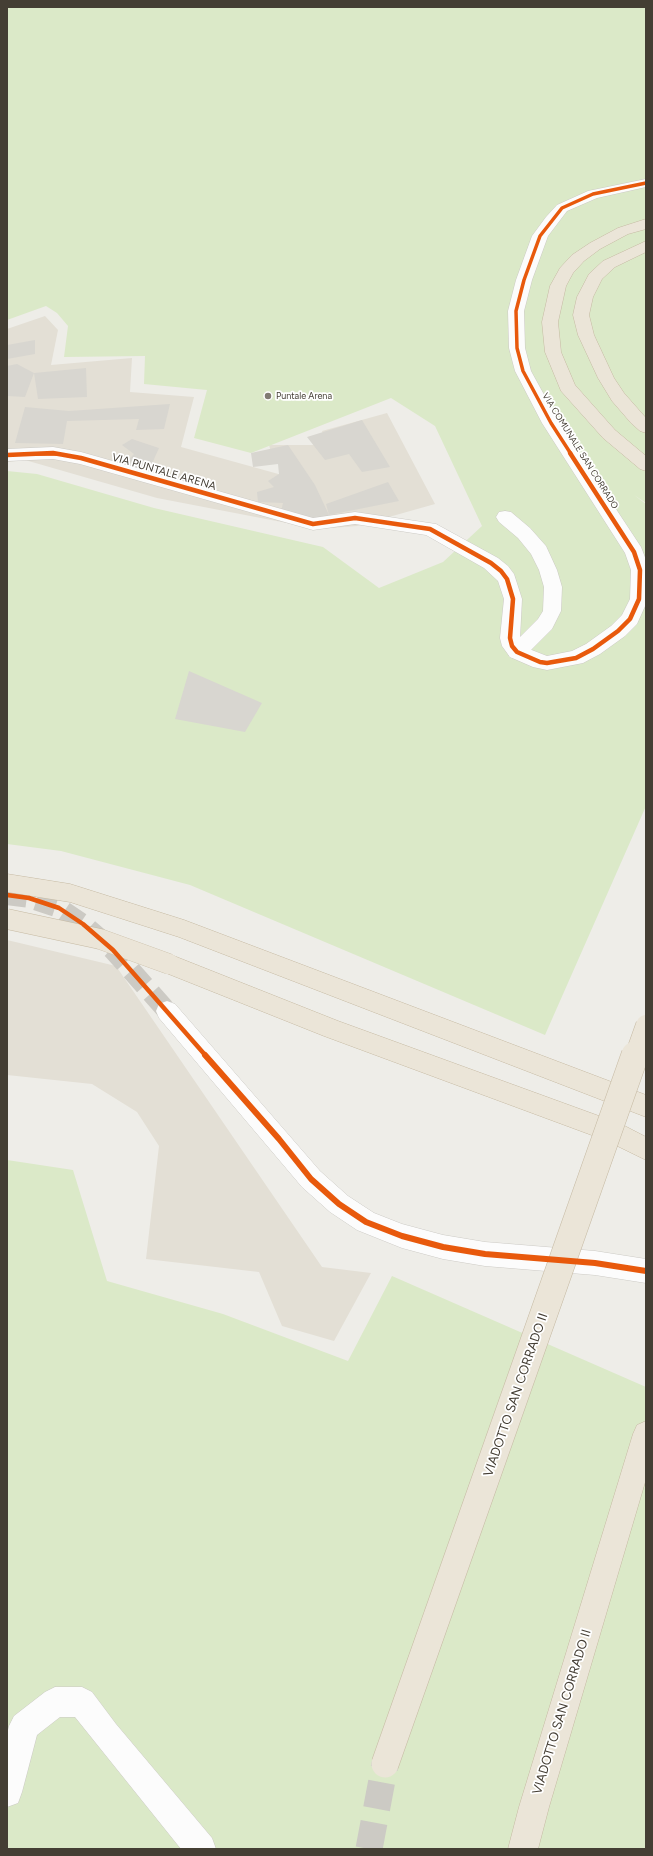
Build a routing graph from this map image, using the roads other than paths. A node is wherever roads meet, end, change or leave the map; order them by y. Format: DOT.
graph roads {
  1 [pos="646,183"];
  2 [pos="646,224"];
  3 [pos="646,246"];
  4 [pos="646,427"];
  5 [pos="7,455"];
  6 [pos="646,465"];
  7 [pos="505,517"];
  8 [pos="517,652"];
  9 [pos="7,882"];
  10 [pos="7,919"];
  11 [pos="167,1011"];
  12 [pos="646,1025"];
  13 [pos="646,1106"];
  14 [pos="646,1149"];
  15 [pos="646,1271"];
  16 [pos="646,1434"];
  17 [pos="385,1764"];
  18 [pos="7,1792"];
  19 [pos="201,1849"];
  20 [pos="523,1849"];
  1 -- 8 [label="street, VIA COMUNALE SAN CORRADO"];
  2 -- 6 [label="highway"];
  3 -- 4 [label="highway"];
  5 -- 8 [label="street, VIA PUNTALE ARENA"];
  7 -- 8 [label="street"];
  9 -- 13 [label="highway"];
  10 -- 14 [label="highway, bridge"];
  11 -- 15 [label="street"];
  12 -- 17 [label="highway, VIADOTTO SAN CORRADO II, bridge"];
  16 -- 20 [label="highway, VIADOTTO SAN CORRADO II"];
  18 -- 19 [label="street"];
}
